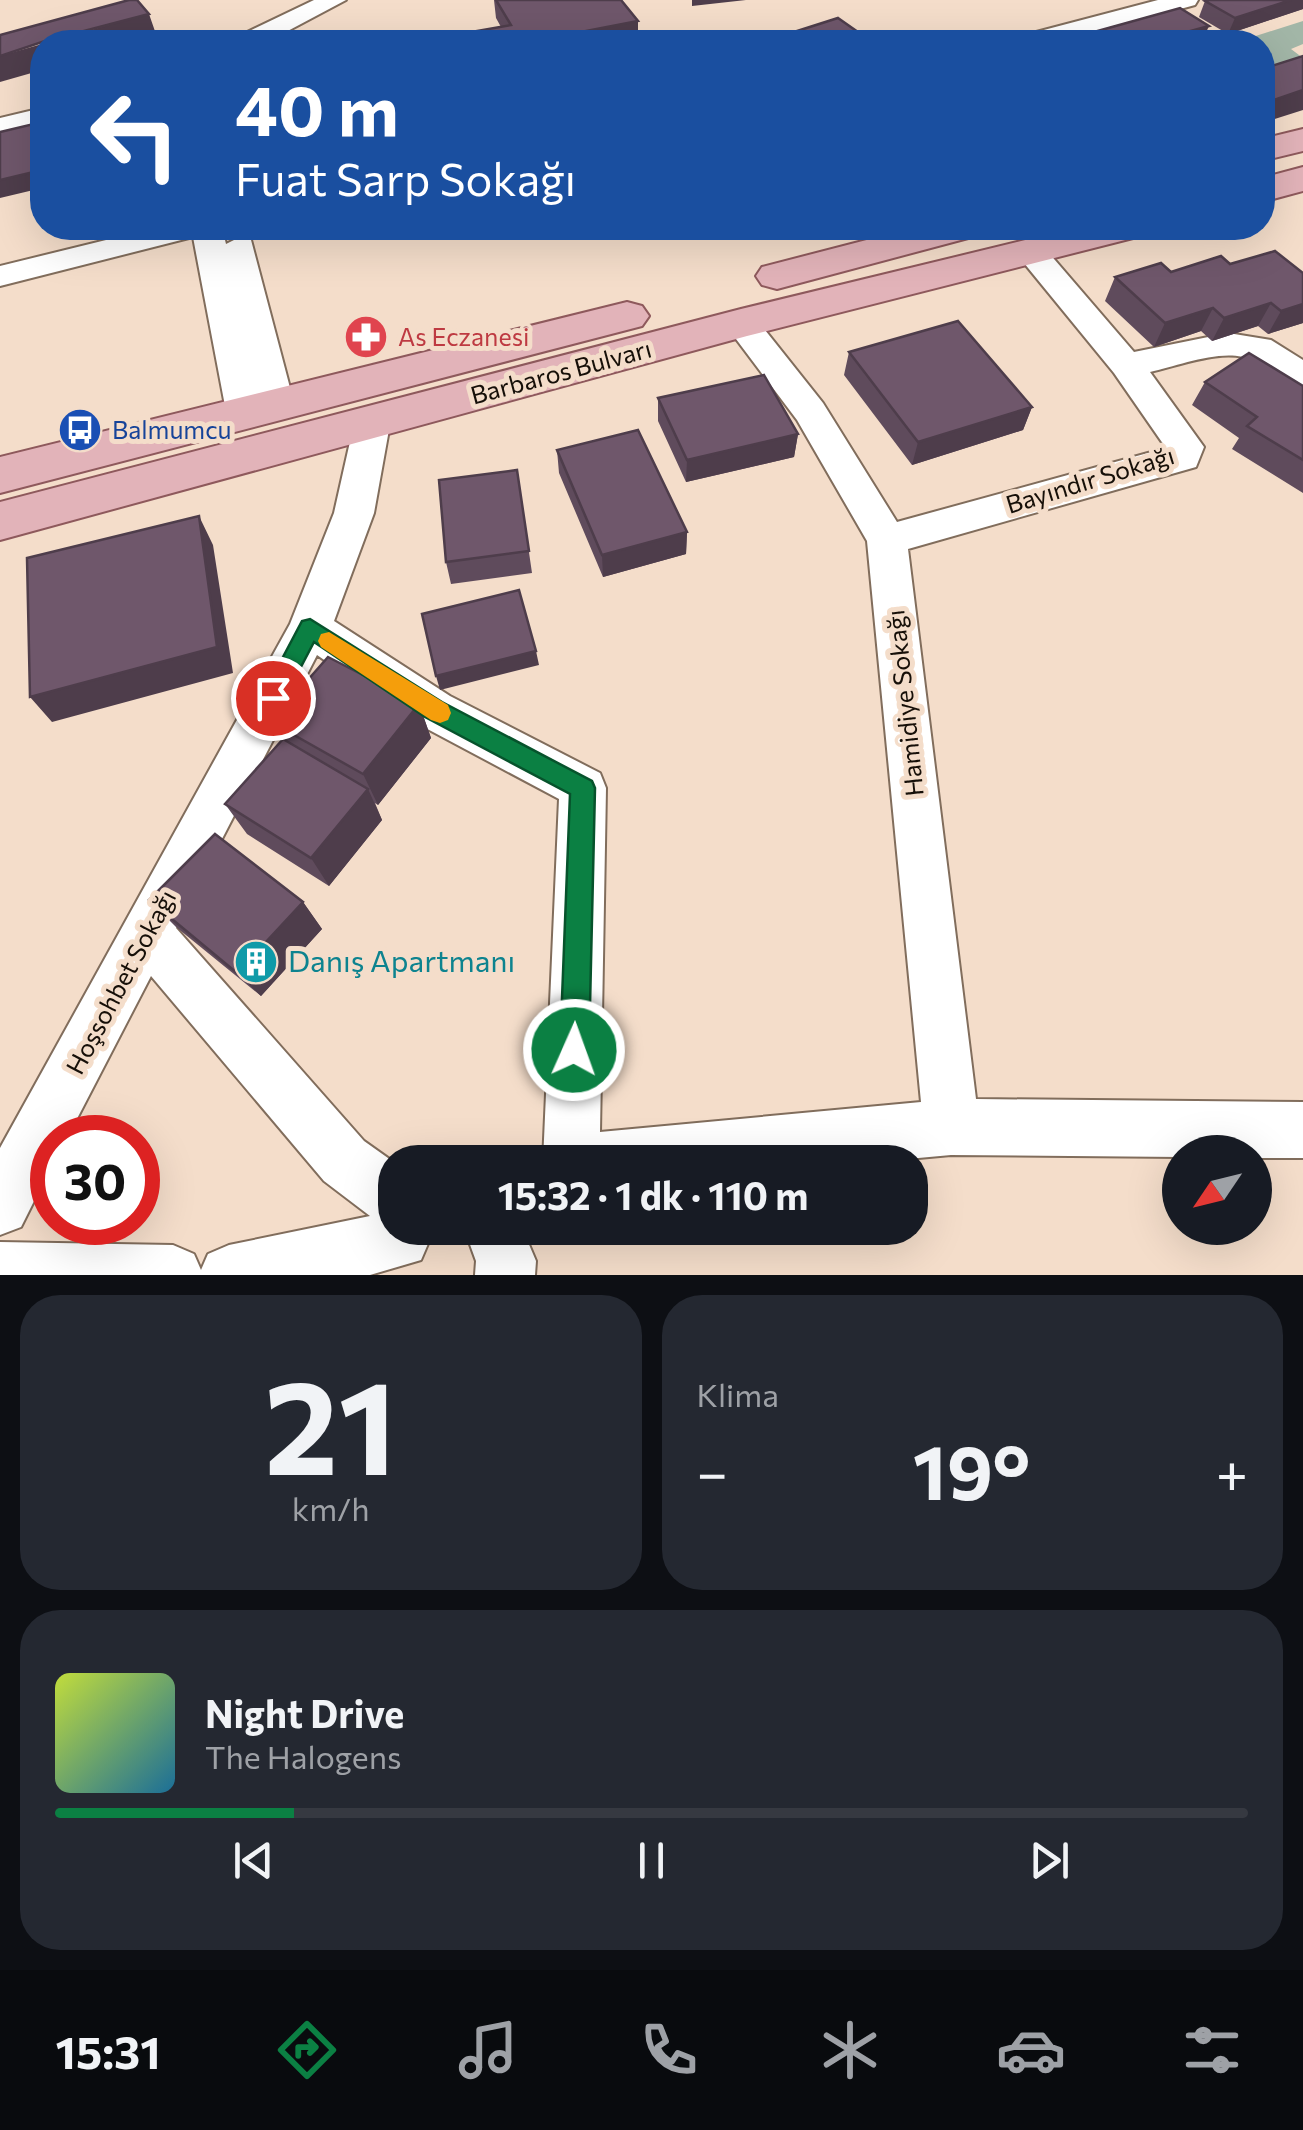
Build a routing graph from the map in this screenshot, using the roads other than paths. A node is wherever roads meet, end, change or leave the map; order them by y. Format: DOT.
graph roads {
  1 [pos="333,0"];
  2 [pos="1178,1"];
  3 [pos="272,30"];
  4 [pos="1073,30"];
  5 [pos="30,119"];
  6 [pos="0,126"];
  7 [pos="1303,140"];
  8 [pos="1275,147"];
  9 [pos="1303,179"];
  10 [pos="1275,187"];
  11 [pos="144,240"];
  12 [pos="212,240"];
  13 [pos="235,240"];
  14 [pos="913,240"];
  15 [pos="1077,240"];
  16 [pos="1031,252"];
  17 [pos="0,276"];
  18 [pos="244,318"];
  19 [pos="741,323"];
  20 [pos="566,332"];
  21 [pos="1126,365"];
  22 [pos="1303,377"];
  23 [pos="260,407"];
  24 [pos="372,424"];
  25 [pos="0,475"];
  26 [pos="0,521"];
  27 [pos="887,540"];
  28 [pos="310,628"];
  29 [pos="148,934"];
  30 [pos="951,1127"];
  31 [pos="1303,1130"];
  32 [pos="572,1145"];
  33 [pos="764,1145"];
  34 [pos="0,1206"];
  35 [pos="378,1208"];
  36 [pos="378,1240"];
  37 [pos="500,1245"];
  38 [pos="0,1272"];
  39 [pos="174,1275"];
  40 [pos="229,1275"];
  41 [pos="505,1275"];
  1 -- 3 [label="street"];
  2 -- 4 [label="street"];
  5 -- 6 [label="street"];
  7 -- 8 [label="main road"];
  9 -- 10 [label="main road"];
  11 -- 17 [label="street"];
  12 -- 18 [label="street"];
  13 -- 18 [label="street"];
  14 -- 20 [label="main road, Barbaros Bulvarı"];
  15 -- 16 [label="main road, Barbaros Bulvarı"];
  16 -- 19 [label="main road, Barbaros Bulvarı"];
  16 -- 21 [label="street"];
  18 -- 23 [label="street"];
  19 -- 24 [label="main road, Barbaros Bulvarı"];
  19 -- 27 [label="street, Hamidiye Sokağı"];
  20 -- 23 [label="main road, Barbaros Bulvarı"];
  20 -- 24 [label="main road"];
  21 -- 22 [label="street"];
  21 -- 27 [label="street, Bayındır Sokağı"];
  23 -- 25 [label="main road, Barbaros Bulvarı"];
  24 -- 26 [label="main road, Barbaros Bulvarı"];
  24 -- 28 [label="street, Hoşsohbet Sokağı"];
  27 -- 30 [label="street, Hamidiye Sokağı"];
  28 -- 29 [label="street, Hoşsohbet Sokağı"];
  28 -- 32 [label="street"];
  29 -- 34 [label="street, Hoşsohbet Sokağı"];
  29 -- 35 [label="street"];
  30 -- 31 [label="street"];
  30 -- 33 [label="street"];
  36 -- 40 [label="street"];
  37 -- 41 [label="street"];
  38 -- 39 [label="street"];
}
